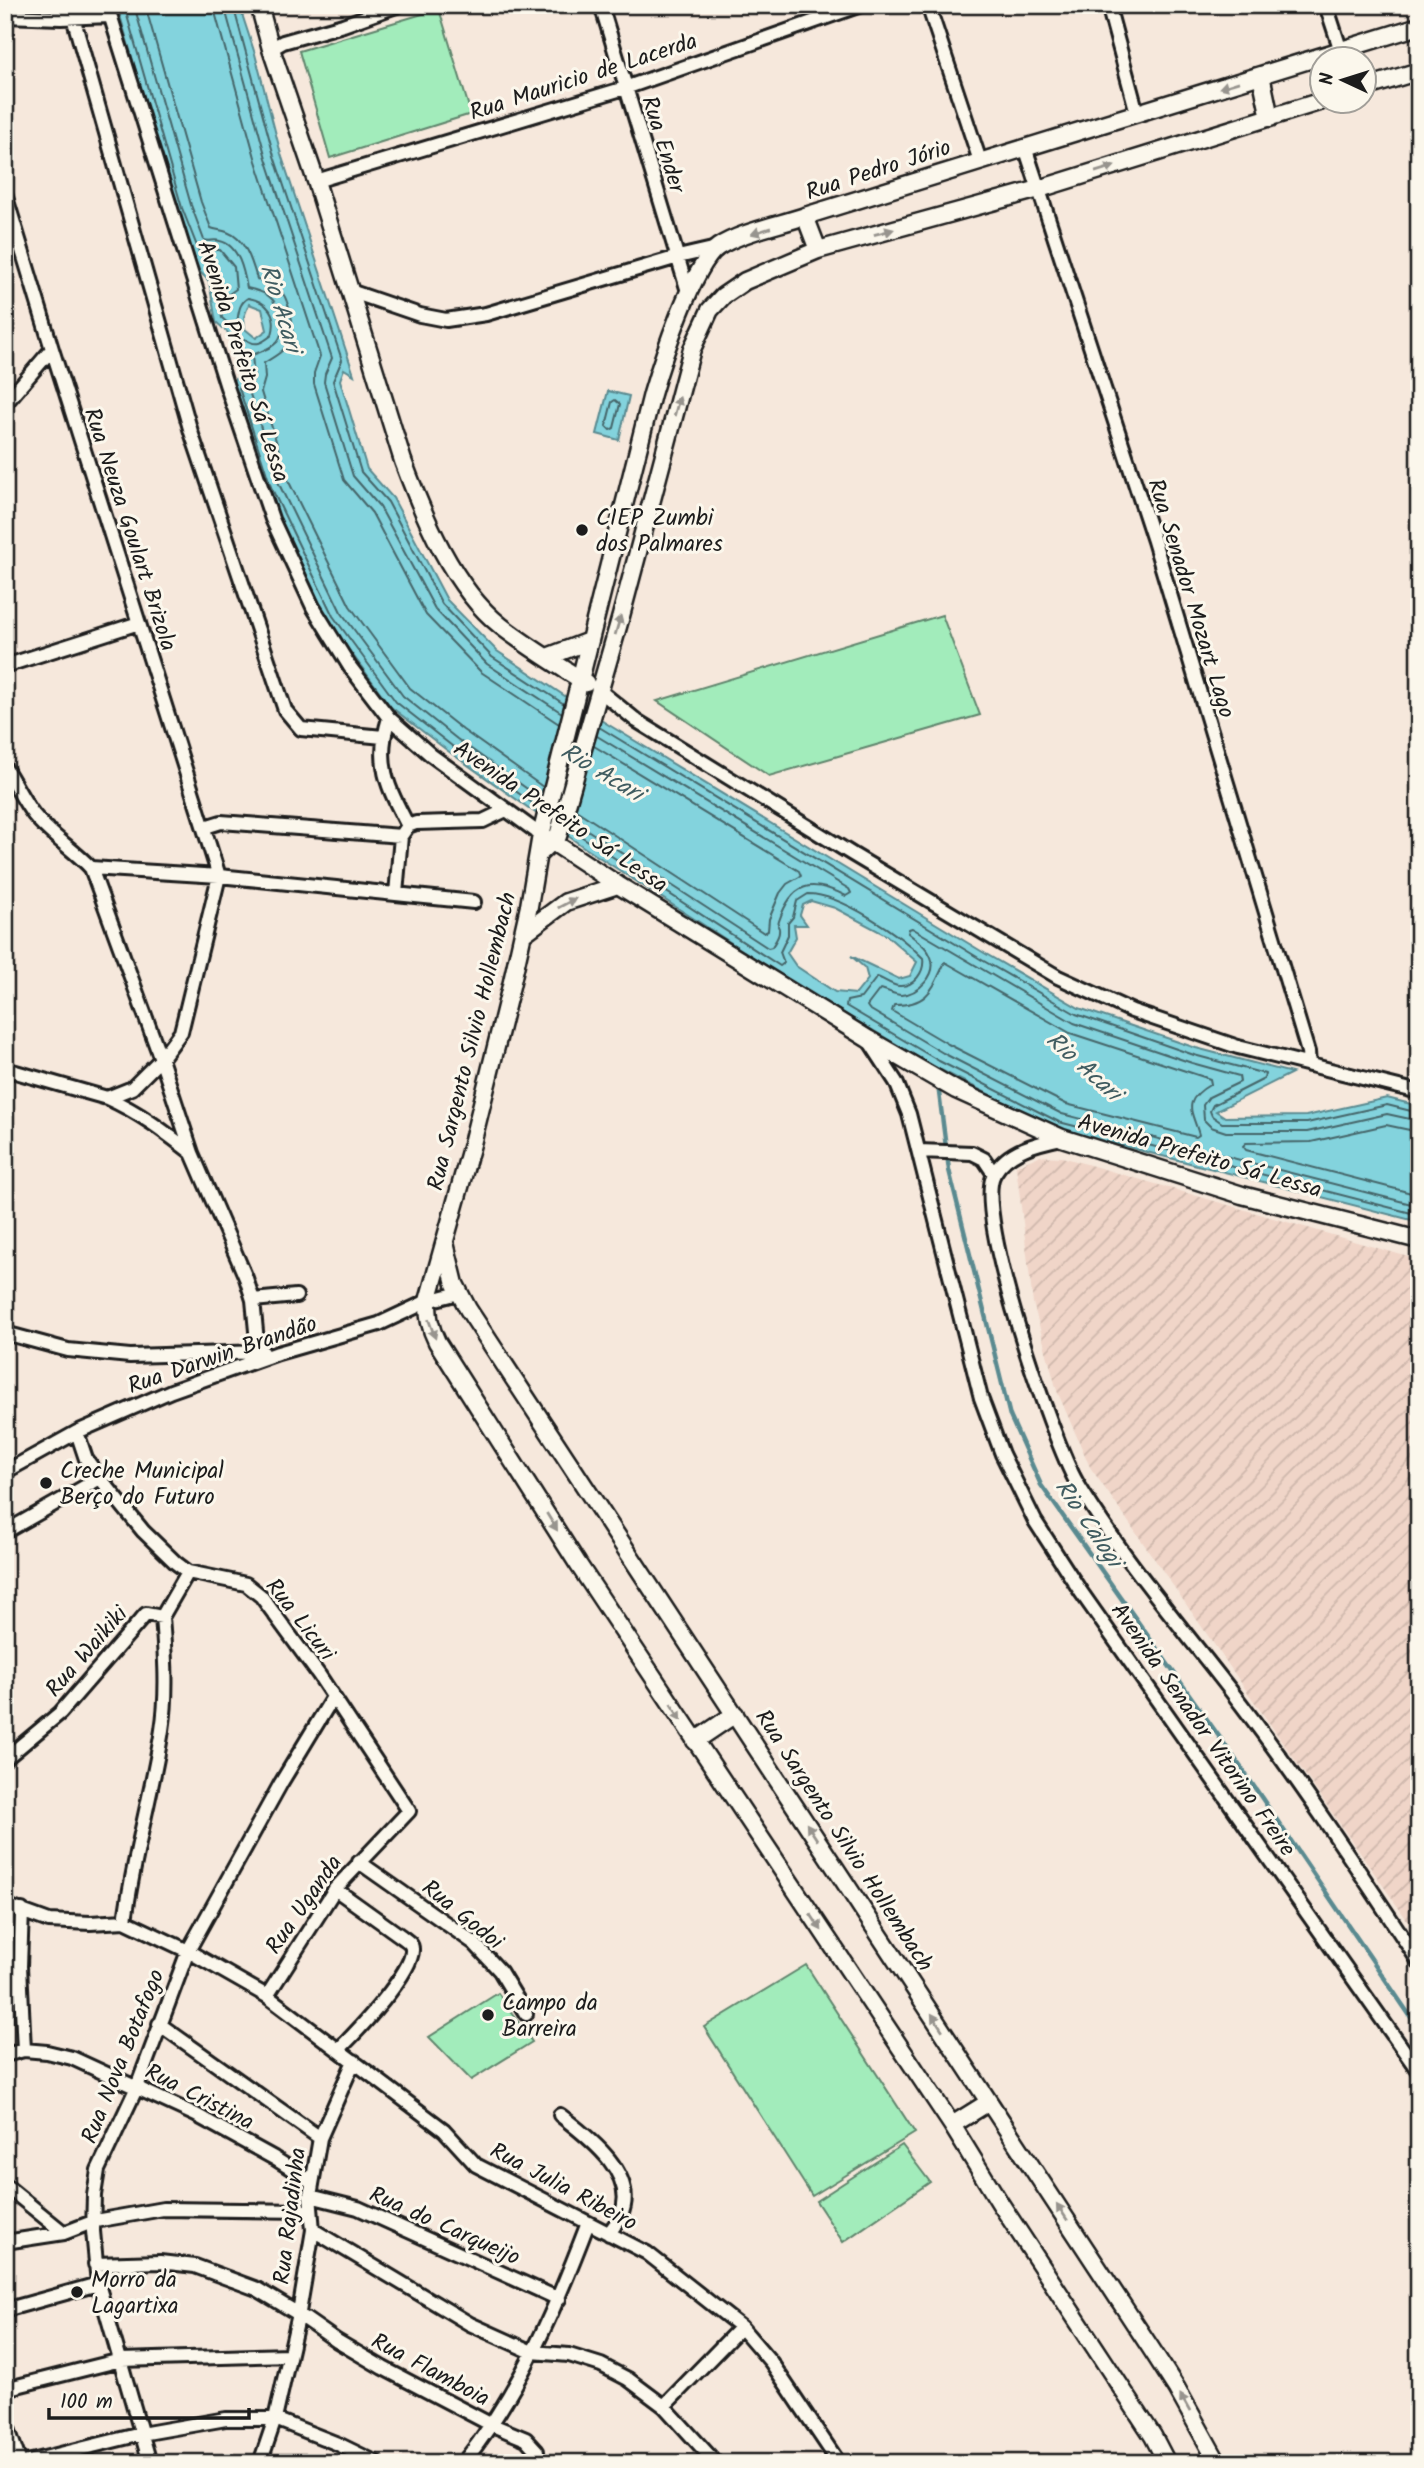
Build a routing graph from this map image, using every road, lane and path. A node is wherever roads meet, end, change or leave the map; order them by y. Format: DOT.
graph roads {
  1 [pos="259,5"];
  2 [pos="399,5"];
  3 [pos="601,5"];
  4 [pos="861,5"];
  5 [pos="928,5"];
  6 [pos="1108,5"];
  7 [pos="1326,5"];
  8 [pos="108,10"];
  9 [pos="5,16"];
  10 [pos="73,17"];
  11 [pos="1419,26"];
  12 [pos="1339,46"];
  13 [pos="1357,46"];
  14 [pos="271,49"];
  15 [pos="1308,61"];
  16 [pos="1419,71"];
  17 [pos="1261,75"];
  18 [pos="1378,84"];
  19 [pos="625,88"];
  20 [pos="1308,106"];
  21 [pos="1137,113"];
  22 [pos="1270,118"];
  23 [pos="1025,147"];
  24 [pos="980,161"];
  25 [pos="316,181"];
  26 [pos="1039,189"];
  27 [pos="5,194"];
  28 [pos="805,216"];
  29 [pos="718,248"];
  30 [pos="818,250"];
  31 [pos="678,257"];
  32 [pos="350,291"];
  33 [pos="689,295"];
  34 [pos="52,349"];
  35 [pos="5,404"];
  36 [pos="139,623"];
  37 [pos="589,641"];
  38 [pos="547,657"];
  39 [pos="5,666"];
  40 [pos="579,686"];
  41 [pos="598,698"];
  42 [pos="389,718"];
  43 [pos="383,737"];
  44 [pos="5,768"];
  45 [pos="506,810"];
  46 [pos="205,827"];
  47 [pos="404,831"];
  48 [pos="549,834"];
  49 [pos="91,868"];
  50 [pos="219,876"];
  51 [pos="618,885"];
  52 [pos="396,894"];
  53 [pos="474,902"];
  54 [pos="523,934"];
  55 [pos="868,1039"];
  56 [pos="161,1059"];
  57 [pos="1310,1065"];
  58 [pos="5,1069"];
  59 [pos="1419,1091"];
  60 [pos="107,1098"];
  61 [pos="1062,1138"];
  62 [pos="919,1151"];
  63 [pos="192,1153"];
  64 [pos="994,1174"];
  65 [pos="444,1239"];
  66 [pos="1419,1240"];
  67 [pos="459,1293"];
  68 [pos="296,1296"];
  69 [pos="253,1300"];
  70 [pos="428,1301"];
  71 [pos="5,1333"];
  72 [pos="258,1352"];
  73 [pos="278,1353"];
  74 [pos="77,1432"];
  75 [pos="5,1472"];
  76 [pos="100,1478"];
  77 [pos="5,1532"];
  78 [pos="188,1572"];
  79 [pos="162,1617"];
  80 [pos="333,1697"];
  81 [pos="735,1714"];
  82 [pos="695,1741"];
  83 [pos="5,1759"];
  84 [pos="409,1811"];
  85 [pos="359,1861"];
  86 [pos="335,1889"];
  87 [pos="5,1905"];
  88 [pos="22,1910"];
  89 [pos="125,1921"];
  90 [pos="188,1951"];
  91 [pos="1419,1962"];
  92 [pos="267,1996"];
  93 [pos="526,2014"];
  94 [pos="159,2025"];
  95 [pos="339,2049"];
  96 [pos="24,2050"];
  97 [pos="5,2055"];
  98 [pos="354,2061"];
  99 [pos="1419,2072"];
  100 [pos="137,2087"];
  101 [pos="989,2102"];
  102 [pos="560,2115"];
  103 [pos="952,2126"];
  104 [pos="320,2138"];
  105 [pos="312,2182"];
  106 [pos="5,2185"];
  107 [pos="310,2196"];
  108 [pos="310,2211"];
  109 [pos="94,2221"];
  110 [pos="588,2223"];
  111 [pos="313,2230"];
  112 [pos="64,2233"];
  113 [pos="609,2234"];
  114 [pos="5,2242"];
  115 [pos="95,2264"];
  116 [pos="98,2284"];
  117 [pos="559,2299"];
  118 [pos="5,2310"];
  119 [pos="298,2313"];
  120 [pos="741,2327"];
  121 [pos="532,2352"];
  122 [pos="289,2355"];
  123 [pos="121,2360"];
  124 [pos="5,2389"];
  125 [pos="664,2406"];
  126 [pos="275,2419"];
  127 [pos="5,2420"];
  128 [pos="490,2424"];
  129 [pos="141,2434"];
  130 [pos="537,2462"];
  131 [pos="22,2463"];
  132 [pos="150,2463"];
  133 [pos="260,2463"];
  134 [pos="377,2463"];
  135 [pos="463,2463"];
  136 [pos="716,2463"];
  137 [pos="839,2463"];
  138 [pos="1167,2463"];
  139 [pos="1218,2463"];
  1 -- 14 [label="main road"];
  2 -- 14 [label="street"];
  3 -- 19 [label="street, Rua Ender"];
  4 -- 19 [label="street, Rua Mauricio de Lacerda"];
  5 -- 24 [label="street"];
  6 -- 21 [label="street"];
  7 -- 12 [label="street"];
  8 -- 10 [label="street"];
  8 -- 42 [label="street, Avenida Prefeito Sá Lessa"];
  9 -- 10 [label="street"];
  10 -- 43 [label="street"];
  11 -- 13 [label="main road, Rua Pedro Jório"];
  14 -- 25 [label="main road"];
  15 -- 17 [label="main road, Rua Pedro Jório"];
  16 -- 18 [label="main road"];
  17 -- 21 [label="main road, Rua Pedro Jório, one-way"];
  17 -- 22 [label="main road"];
  19 -- 25 [label="street, Rua Mauricio de Lacerda"];
  19 -- 31 [label="street, Rua Ender"];
  20 -- 22 [label="main road"];
  21 -- 23 [label="main road, Rua Pedro Jório"];
  26 -- 22 [label="main road, one-way"];
  23 -- 24 [label="main road, Rua Pedro Jório"];
  23 -- 26 [label="street, Rua Senador Mozart Lago"];
  24 -- 28 [label="main road, Rua Pedro Jório"];
  25 -- 32 [label="main road"];
  30 -- 26 [label="main road, one-way"];
  26 -- 57 [label="street, Rua Senador Mozart Lago"];
  27 -- 34 [label="street, Rua Neuza Goulart Brizola"];
  28 -- 29 [label="main road, Rua Pedro Jório, one-way"];
  28 -- 30 [label="main road"];
  29 -- 31 [label="street, Rua Pedro Jório"];
  29 -- 33 [label="main road, Rua Sargento Silvio Hollembach"];
  41 -- 30 [label="main road, one-way"];
  31 -- 32 [label="street, Rua Pedro Jório"];
  31 -- 33 [label="street, Rua Ender"];
  32 -- 38 [label="main road"];
  33 -- 37 [label="main road, Rua Sargento Silvio Hollembach"];
  34 -- 35 [label="street"];
  34 -- 36 [label="street, Rua Neuza Goulart Brizola"];
  36 -- 39 [label="street"];
  36 -- 46 [label="street, Rua Neuza Goulart Brizola"];
  37 -- 38 [label="main road"];
  37 -- 40 [label="main road, Rua Sargento Silvio Hollembach"];
  38 -- 40 [label="main road"];
  40 -- 41 [label="main road"];
  40 -- 48 [label="main road, Rua Sargento Silvio Hollembach"];
  41 -- 48 [label="main road, Rua Sargento Silvio Hollembach"];
  41 -- 57 [label="street"];
  42 -- 43 [label="street"];
  42 -- 45 [label="street, Avenida Prefeito Sá Lessa"];
  43 -- 47 [label="street"];
  44 -- 49 [label="street"];
  45 -- 47 [label="street"];
  45 -- 48 [label="street, Avenida Prefeito Sá Lessa"];
  46 -- 47 [label="street"];
  46 -- 50 [label="street, Rua Neuza Goulart Brizola"];
  47 -- 52 [label="street"];
  48 -- 51 [label="main road, Avenida Prefeito Sá Lessa"];
  48 -- 54 [label="main road, Rua Sargento Silvio Hollembach"];
  49 -- 50 [label="street"];
  49 -- 56 [label="street"];
  50 -- 52 [label="street"];
  50 -- 56 [label="street"];
  54 -- 51 [label="main road, one-way"];
  51 -- 55 [label="main road, Avenida Prefeito Sá Lessa"];
  52 -- 53 [label="street"];
  54 -- 65 [label="main road, Rua Sargento Silvio Hollembach"];
  55 -- 61 [label="main road, Avenida Prefeito Sá Lessa"];
  55 -- 62 [label="street, Avenida Senador Vitorino Freire"];
  56 -- 60 [label="street"];
  56 -- 63 [label="street"];
  57 -- 59 [label="street"];
  58 -- 60 [label="street"];
  60 -- 63 [label="street"];
  61 -- 64 [label="street"];
  61 -- 66 [label="main road, Avenida Prefeito Sá Lessa"];
  62 -- 64 [label="street"];
  62 -- 99 [label="street, Avenida Senador Vitorino Freire"];
  63 -- 69 [label="street"];
  64 -- 91 [label="street, Avenida Senador Vitorino Freire"];
  65 -- 67 [label="main road, Rua Sargento Silvio Hollembach"];
  65 -- 70 [label="main road, Rua Sargento Silvio Hollembach"];
  67 -- 70 [label="street, Rua Darwin Brandão"];
  67 -- 81 [label="main road, Rua Sargento Silvio Hollembach"];
  68 -- 69 [label="street"];
  69 -- 72 [label="street"];
  70 -- 73 [label="street, Rua Darwin Brandão"];
  70 -- 82 [label="main road, Rua Sargento Silvio Hollembach, one-way"];
  71 -- 72 [label="street"];
  72 -- 73 [label="street"];
  73 -- 74 [label="street, Rua Darwin Brandão"];
  74 -- 75 [label="street, Rua Darwin Brandão"];
  74 -- 76 [label="street, Rua Licuri"];
  76 -- 77 [label="street"];
  76 -- 78 [label="street, Rua Licuri"];
  78 -- 79 [label="street, Rua Waikiki"];
  78 -- 80 [label="street, Rua Licuri"];
  79 -- 83 [label="street, Rua Waikiki"];
  79 -- 89 [label="street"];
  80 -- 84 [label="street, Rua Licuri"];
  80 -- 90 [label="street, Rua Nova Botafogo"];
  81 -- 82 [label="main road"];
  101 -- 81 [label="main road, Rua Sargento Silvio Hollembach, one-way"];
  82 -- 103 [label="main road, Rua Sargento Silvio Hollembach, one-way"];
  84 -- 85 [label="street, Rua Uganda"];
  85 -- 86 [label="street, Rua Uganda"];
  85 -- 93 [label="street, Rua Godoi"];
  86 -- 92 [label="street, Rua Uganda"];
  86 -- 95 [label="street"];
  87 -- 88 [label="street"];
  88 -- 89 [label="street"];
  88 -- 96 [label="street"];
  89 -- 90 [label="street, Rua Julia Ribeiro"];
  90 -- 92 [label="street, Rua Julia Ribeiro"];
  90 -- 94 [label="street, Rua Nova Botafogo"];
  92 -- 95 [label="street, Rua Julia Ribeiro"];
  94 -- 100 [label="street, Rua Nova Botafogo"];
  94 -- 104 [label="street"];
  95 -- 98 [label="street, Rua Julia Ribeiro"];
  96 -- 97 [label="street, Rua Cristina"];
  96 -- 100 [label="street, Rua Cristina"];
  98 -- 104 [label="street, Rua Rajadinha"];
  98 -- 110 [label="street, Rua Julia Ribeiro"];
  100 -- 105 [label="street, Rua Cristina"];
  100 -- 109 [label="street, Rua Nova Botafogo"];
  101 -- 103 [label="main road"];
  139 -- 101 [label="main road, Rua Sargento Silvio Hollembach, one-way"];
  102 -- 113 [label="street"];
  103 -- 138 [label="main road, Rua Sargento Silvio Hollembach"];
  104 -- 105 [label="street, Rua Rajadinha"];
  105 -- 107 [label="street, Rua Rajadinha"];
  106 -- 112 [label="street"];
  107 -- 108 [label="street, Rua Rajadinha"];
  107 -- 117 [label="street, Rua do Carqueijo"];
  108 -- 109 [label="street"];
  108 -- 111 [label="street, Rua Rajadinha"];
  109 -- 112 [label="street"];
  109 -- 115 [label="street, Rua Nova Botafogo"];
  110 -- 113 [label="street, Rua Julia Ribeiro"];
  110 -- 117 [label="street"];
  111 -- 119 [label="street, Rua Rajadinha"];
  111 -- 121 [label="street"];
  112 -- 114 [label="street"];
  113 -- 120 [label="street, Rua Julia Ribeiro"];
  115 -- 116 [label="street, Rua Nova Botafogo"];
  115 -- 119 [label="street, Rua Flamboia"];
  116 -- 118 [label="street"];
  116 -- 123 [label="street, Rua Nova Botafogo"];
  117 -- 121 [label="street"];
  119 -- 122 [label="street, Rua Rajadinha"];
  119 -- 128 [label="street, Rua Flamboia"];
  120 -- 125 [label="street"];
  120 -- 137 [label="street, Rua Julia Ribeiro"];
  121 -- 125 [label="street"];
  121 -- 128 [label="street"];
  122 -- 123 [label="street"];
  122 -- 126 [label="street, Rua Rajadinha"];
  123 -- 124 [label="street"];
  123 -- 129 [label="street, Rua Nova Botafogo"];
  125 -- 136 [label="street"];
  126 -- 129 [label="street"];
  126 -- 133 [label="street, Rua Rajadinha"];
  126 -- 134 [label="street"];
  127 -- 131 [label="street"];
  128 -- 130 [label="street, Rua Flamboia"];
  128 -- 135 [label="street"];
  129 -- 131 [label="street"];
  129 -- 132 [label="street, Rua Nova Botafogo"];
}
